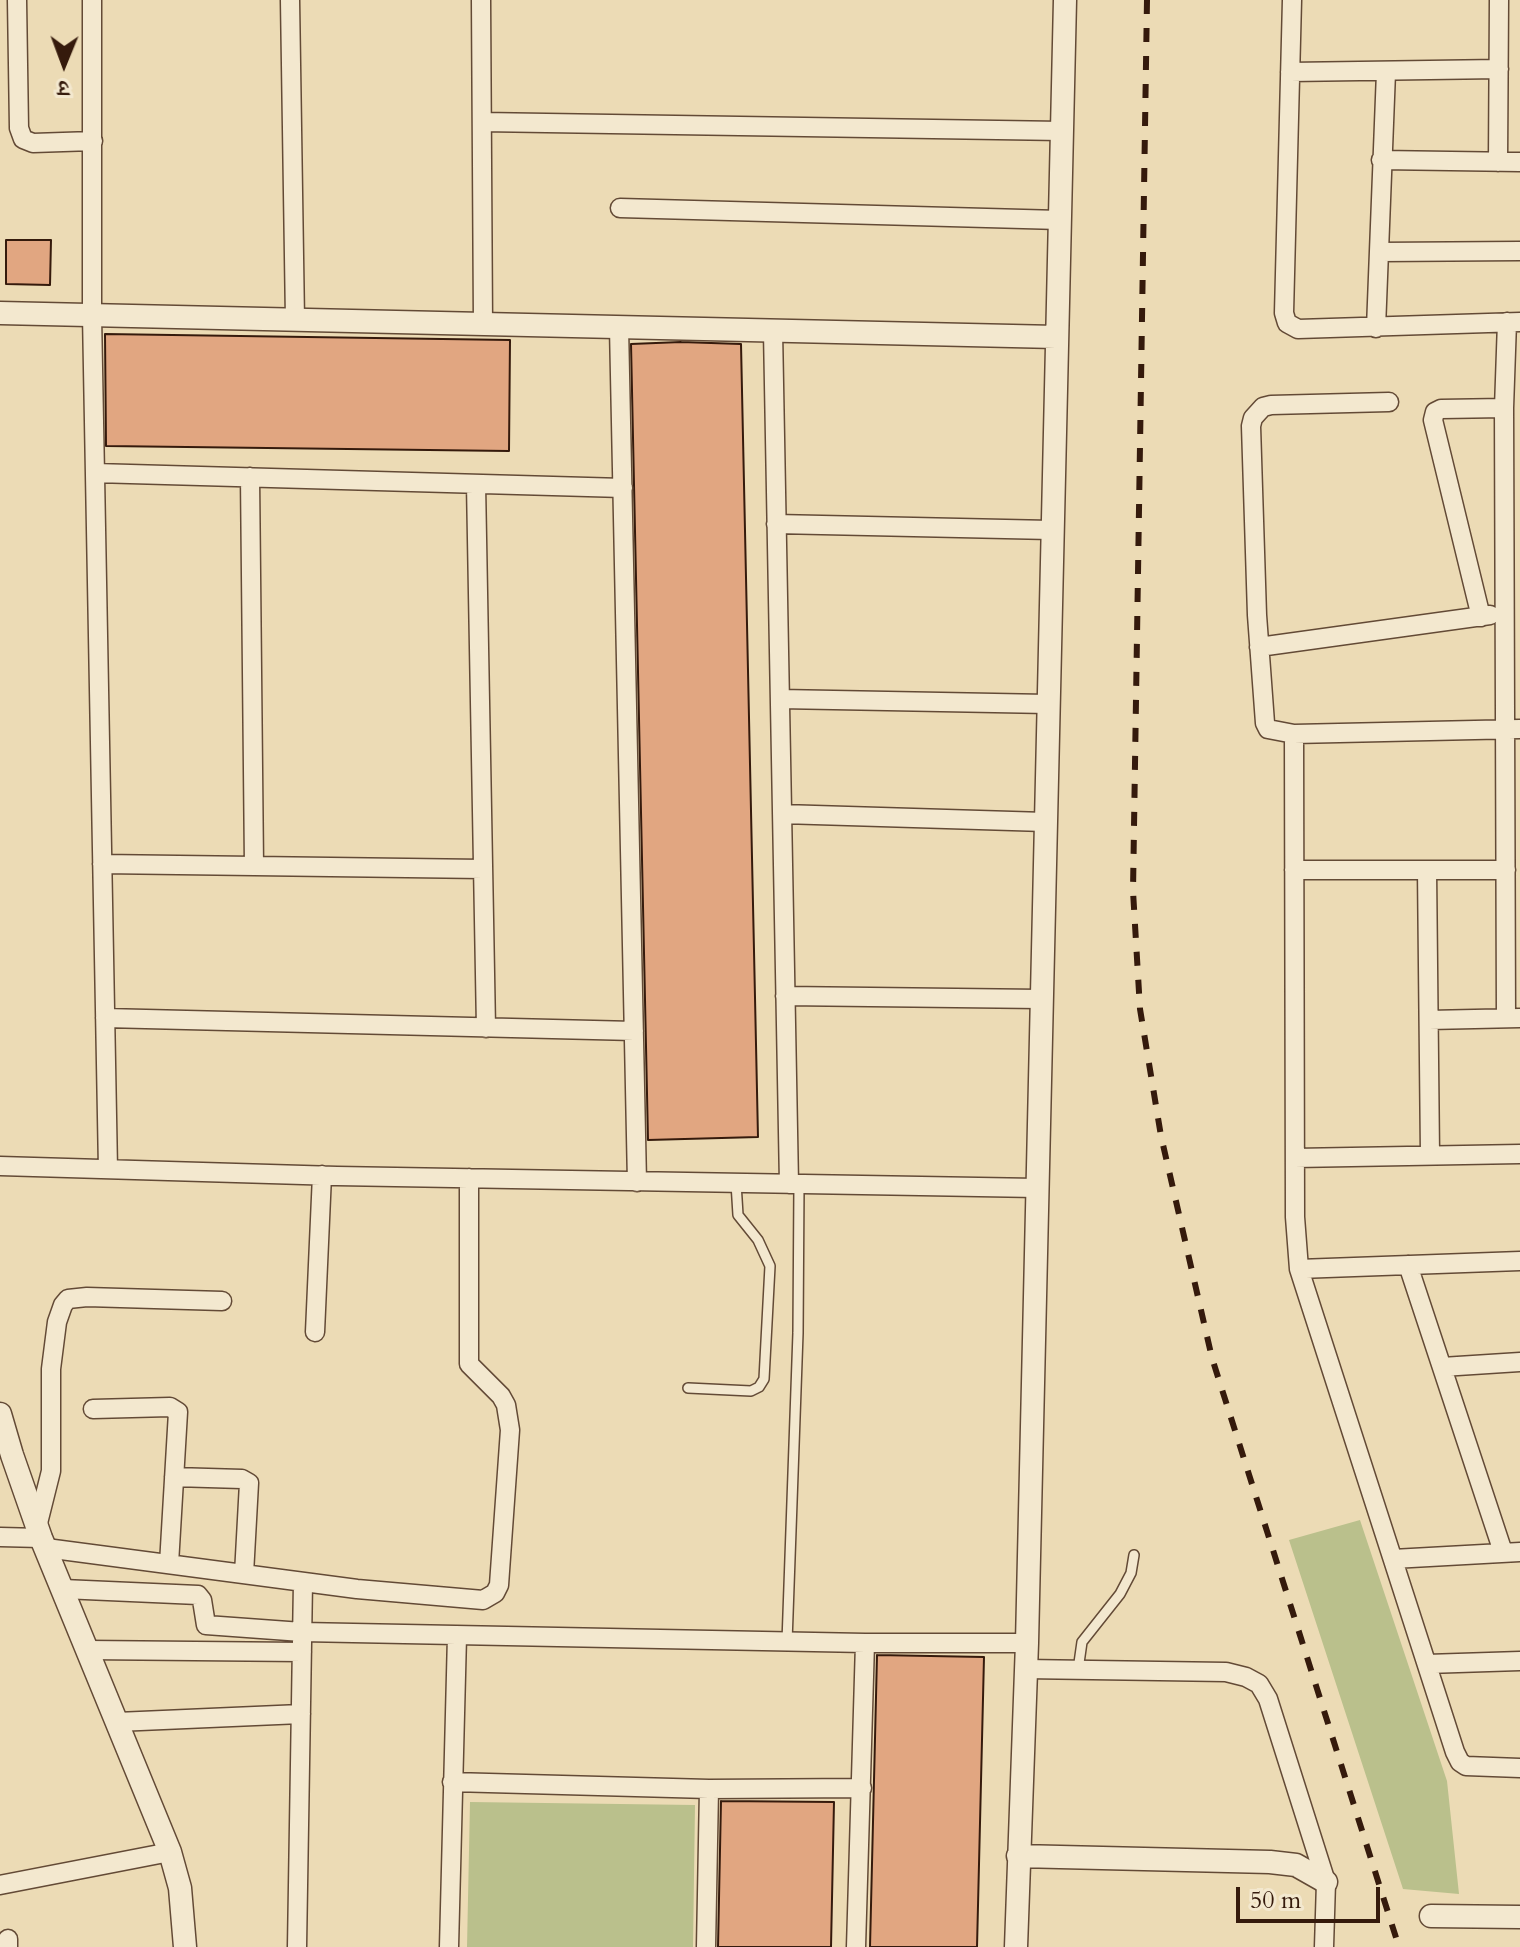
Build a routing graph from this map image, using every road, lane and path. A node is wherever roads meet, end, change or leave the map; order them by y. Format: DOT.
graph roads {
  1 [pos="17,0"];
  2 [pos="92,0"];
  3 [pos="290,0"];
  4 [pos="481,0"];
  5 [pos="1065,0"];
  6 [pos="1292,0"];
  7 [pos="1499,0"];
  8 [pos="1499,69"];
  9 [pos="1290,72"];
  10 [pos="1386,72"];
  11 [pos="482,122"];
  12 [pos="1062,131"];
  13 [pos="93,141"];
  14 [pos="1381,160"];
  15 [pos="1498,162"];
  16 [pos="1520,162"];
  17 [pos="620,208"];
  18 [pos="1060,220"];
  19 [pos="1520,251"];
  20 [pos="1380,252"];
  21 [pos="0,313"];
  22 [pos="92,315"];
  23 [pos="295,320"];
  24 [pos="1514,322"];
  25 [pos="483,324"];
  26 [pos="619,327"];
  27 [pos="1376,328"];
  28 [pos="773,331"];
  29 [pos="1056,337"];
  30 [pos="1389,402"];
  31 [pos="1504,408"];
  32 [pos="95,473"];
  33 [pos="250,477"];
  34 [pos="476,484"];
  35 [pos="623,488"];
  36 [pos="776,524"];
  37 [pos="1051,530"];
  38 [pos="1505,613"];
  39 [pos="1481,617"];
  40 [pos="1259,647"];
  41 [pos="780,699"];
  42 [pos="1048,704"];
  43 [pos="1513,730"];
  44 [pos="1294,734"];
  45 [pos="782,814"];
  46 [pos="1045,822"];
  47 [pos="102,864"];
  48 [pos="254,866"];
  49 [pos="483,869"];
  50 [pos="1294,870"];
  51 [pos="1427,870"];
  52 [pos="1506,870"];
  53 [pos="785,996"];
  54 [pos="1041,999"];
  55 [pos="105,1018"];
  56 [pos="1513,1018"];
  57 [pos="1429,1020"];
  58 [pos="486,1028"];
  59 [pos="634,1031"];
  60 [pos="1520,1154"];
  61 [pos="1430,1155"];
  62 [pos="1295,1158"];
  63 [pos="0,1166"];
  64 [pos="108,1169"];
  65 [pos="322,1175"];
  66 [pos="469,1178"];
  67 [pos="637,1182"];
  68 [pos="736,1183"];
  69 [pos="794,1184"];
  70 [pos="1037,1188"];
  71 [pos="1520,1261"];
  72 [pos="1408,1265"];
  73 [pos="1299,1269"];
  74 [pos="222,1301"];
  75 [pos="315,1332"];
  76 [pos="1520,1362"];
  77 [pos="1442,1367"];
  78 [pos="688,1388"];
  79 [pos="93,1409"];
  80 [pos="0,1414"];
  81 [pos="174,1477"];
  82 [pos="0,1537"];
  83 [pos="42,1538"];
  84 [pos="1512,1552"];
  85 [pos="1134,1555"];
  86 [pos="1393,1559"];
  87 [pos="169,1564"];
  88 [pos="244,1574"];
  89 [pos="303,1582"];
  90 [pos="63,1589"];
  91 [pos="302,1632"];
  92 [pos="457,1636"];
  93 [pos="787,1642"];
  94 [pos="865,1643"];
  95 [pos="1027,1643"];
  96 [pos="87,1650"];
  97 [pos="302,1652"];
  98 [pos="1520,1661"];
  99 [pos="1427,1664"];
  100 [pos="1025,1669"];
  101 [pos="1078,1670"];
  102 [pos="301,1714"];
  103 [pos="117,1722"];
  104 [pos="1520,1768"];
  105 [pos="452,1782"];
  106 [pos="862,1788"];
  107 [pos="709,1789"];
  108 [pos="170,1852"];
  109 [pos="1018,1856"];
  110 [pos="1326,1882"];
  111 [pos="0,1885"];
  112 [pos="1431,1916"];
  113 [pos="1520,1917"];
  114 [pos="185,1947"];
  115 [pos="297,1947"];
  116 [pos="449,1947"];
  117 [pos="706,1947"];
  118 [pos="856,1947"];
  119 [pos="1016,1947"];
  120 [pos="1324,1947"];
  1 -- 13 [label="street"];
  2 -- 13 [label="street"];
  3 -- 23 [label="street"];
  4 -- 11 [label="street"];
  5 -- 12 [label="street"];
  6 -- 9 [label="street"];
  7 -- 8 [label="street"];
  8 -- 10 [label="street"];
  8 -- 15 [label="street"];
  9 -- 10 [label="street"];
  9 -- 27 [label="street"];
  10 -- 14 [label="street"];
  11 -- 12 [label="street"];
  11 -- 25 [label="street"];
  12 -- 18 [label="street"];
  13 -- 22 [label="street"];
  14 -- 15 [label="street"];
  14 -- 20 [label="street"];
  15 -- 16 [label="street"];
  17 -- 18 [label="street"];
  18 -- 29 [label="street"];
  19 -- 20 [label="street"];
  20 -- 27 [label="street"];
  21 -- 22 [label="street"];
  22 -- 23 [label="street"];
  22 -- 32 [label="street"];
  23 -- 25 [label="street"];
  24 -- 27 [label="street"];
  24 -- 31 [label="street"];
  25 -- 26 [label="street"];
  26 -- 28 [label="street"];
  26 -- 35 [label="street"];
  28 -- 29 [label="street"];
  28 -- 36 [label="street"];
  29 -- 37 [label="street"];
  30 -- 40 [label="street"];
  31 -- 38 [label="street"];
  31 -- 39 [label="street"];
  32 -- 33 [label="street"];
  32 -- 47 [label="street"];
  33 -- 34 [label="street"];
  33 -- 48 [label="street"];
  34 -- 35 [label="street"];
  34 -- 49 [label="street"];
  35 -- 59 [label="street"];
  36 -- 37 [label="street"];
  36 -- 41 [label="street"];
  37 -- 42 [label="street"];
  38 -- 39 [label="street"];
  38 -- 43 [label="street"];
  39 -- 40 [label="street"];
  40 -- 44 [label="street"];
  41 -- 42 [label="street"];
  41 -- 45 [label="street"];
  42 -- 46 [label="street"];
  43 -- 44 [label="street"];
  43 -- 52 [label="street"];
  44 -- 50 [label="street"];
  45 -- 46 [label="street"];
  45 -- 53 [label="street"];
  46 -- 54 [label="street"];
  47 -- 48 [label="street"];
  47 -- 55 [label="street"];
  48 -- 49 [label="street"];
  49 -- 58 [label="street"];
  50 -- 51 [label="street"];
  50 -- 62 [label="street"];
  51 -- 52 [label="street"];
  51 -- 57 [label="street"];
  52 -- 56 [label="street"];
  53 -- 54 [label="street"];
  53 -- 69 [label="street"];
  54 -- 70 [label="street"];
  55 -- 58 [label="street"];
  55 -- 64 [label="street"];
  56 -- 57 [label="street"];
  57 -- 61 [label="street"];
  58 -- 59 [label="street"];
  59 -- 67 [label="street"];
  60 -- 61 [label="street"];
  61 -- 62 [label="street"];
  62 -- 73 [label="street"];
  63 -- 64 [label="street"];
  64 -- 65 [label="street"];
  65 -- 66 [label="street"];
  65 -- 75 [label="street"];
  66 -- 67 [label="street"];
  66 -- 89 [label="street"];
  67 -- 68 [label="street"];
  68 -- 69 [label="street"];
  68 -- 78 [label="lane"];
  69 -- 70 [label="street"];
  69 -- 93 [label="lane"];
  70 -- 95 [label="street"];
  71 -- 72 [label="street"];
  72 -- 73 [label="street"];
  72 -- 77 [label="street"];
  73 -- 86 [label="street"];
  74 -- 83 [label="street"];
  76 -- 77 [label="street"];
  77 -- 84 [label="street"];
  79 -- 81 [label="street"];
  80 -- 83 [label="street"];
  81 -- 87 [label="street"];
  81 -- 88 [label="street"];
  82 -- 83 [label="street"];
  83 -- 87 [label="street"];
  83 -- 90 [label="street"];
  84 -- 86 [label="street"];
  85 -- 101 [label="lane"];
  86 -- 99 [label="street"];
  87 -- 88 [label="street"];
  88 -- 89 [label="street"];
  89 -- 91 [label="street"];
  90 -- 91 [label="street"];
  90 -- 96 [label="street"];
  91 -- 92 [label="street"];
  91 -- 97 [label="street"];
  92 -- 93 [label="street"];
  92 -- 105 [label="street"];
  93 -- 94 [label="street"];
  94 -- 95 [label="street"];
  94 -- 106 [label="street"];
  95 -- 100 [label="street"];
  96 -- 97 [label="street"];
  96 -- 103 [label="street"];
  97 -- 102 [label="street"];
  98 -- 99 [label="street"];
  99 -- 104 [label="street"];
  100 -- 101 [label="street"];
  100 -- 109 [label="street"];
  101 -- 110 [label="street"];
  102 -- 103 [label="street"];
  102 -- 115 [label="street"];
  103 -- 108 [label="street"];
  105 -- 107 [label="street"];
  105 -- 116 [label="street"];
  106 -- 107 [label="street"];
  106 -- 118 [label="street"];
  107 -- 117 [label="street"];
  108 -- 111 [label="street"];
  108 -- 114 [label="street"];
  109 -- 110 [label="street"];
  109 -- 119 [label="street"];
  110 -- 120 [label="street"];
  112 -- 113 [label="street"];
}
